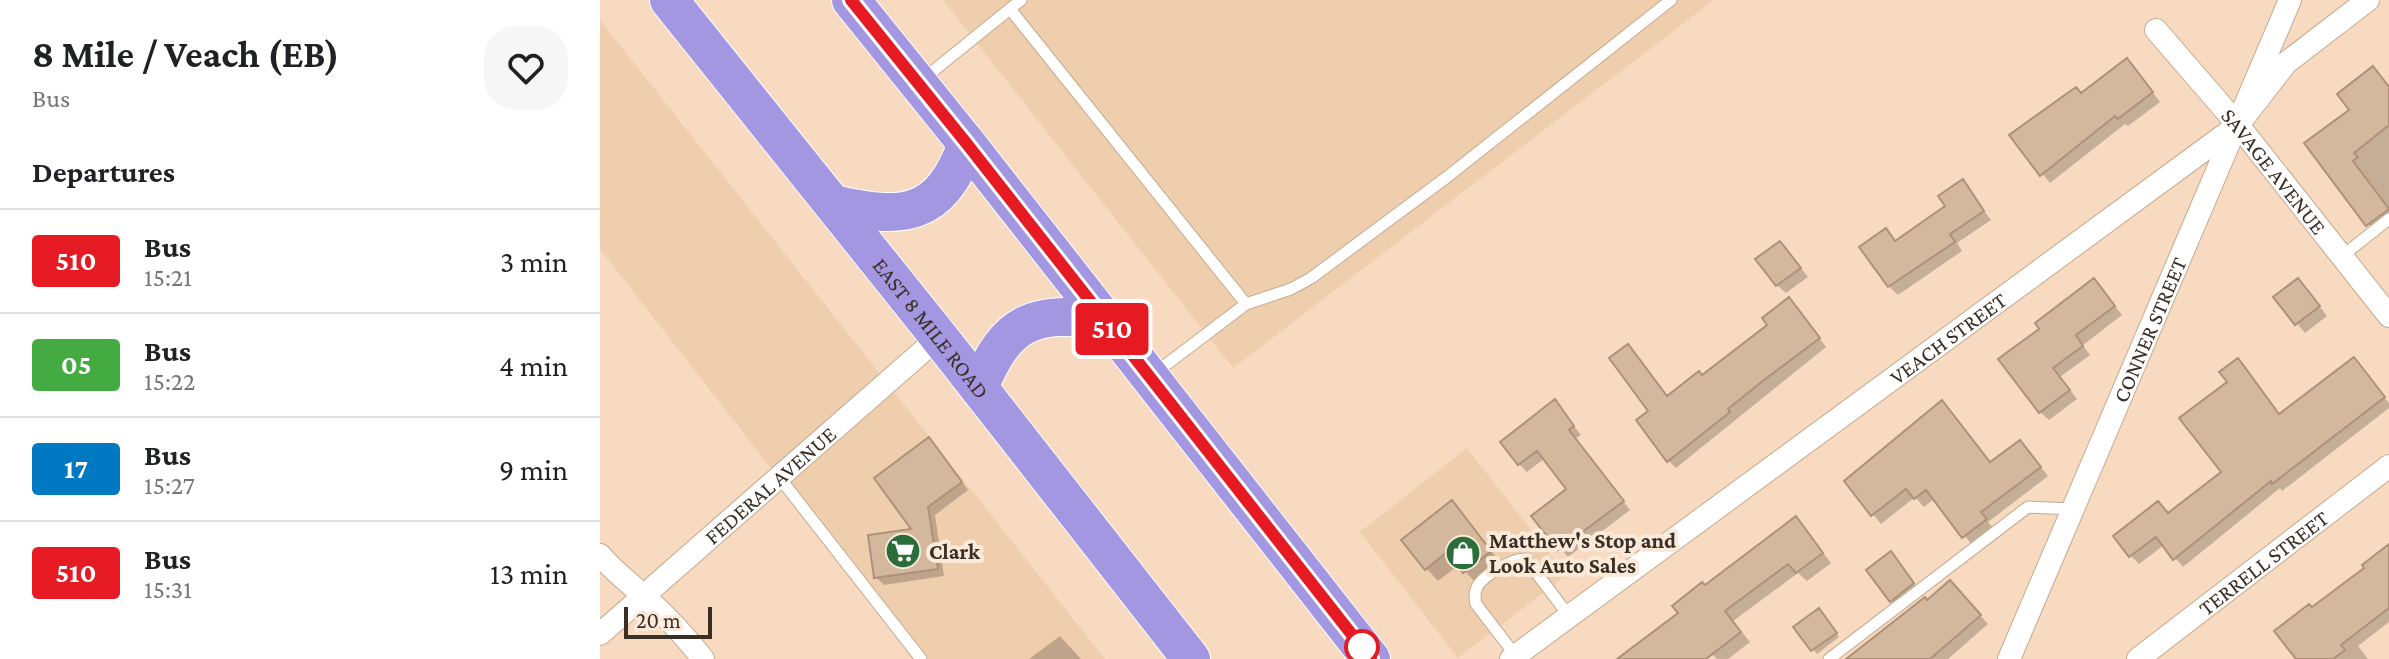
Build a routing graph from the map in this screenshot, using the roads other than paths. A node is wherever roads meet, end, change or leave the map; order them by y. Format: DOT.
graph roads {
  1 [pos="669,0"];
  2 [pos="851,0"];
  3 [pos="1021,0"];
  4 [pos="1671,0"];
  5 [pos="2290,0"];
  6 [pos="2368,0"];
  7 [pos="1010,9"];
  8 [pos="2156,30"];
  9 [pos="918,84"];
  10 [pos="2238,125"];
  11 [pos="967,144"];
  12 [pos="833,204"];
  13 [pos="2389,219"];
  14 [pos="2342,256"];
  15 [pos="1246,304"];
  16 [pos="2389,316"];
  17 [pos="1105,320"];
  18 [pos="939,337"];
  19 [pos="1150,377"];
  20 [pos="979,388"];
  21 [pos="2389,466"];
  22 [pos="779,477"];
  23 [pos="2074,509"];
  24 [pos="600,555"];
  25 [pos="643,595"];
  26 [pos="1569,616"];
  27 [pos="600,634"];
  28 [pos="1513,657"];
  29 [pos="703,659"];
  30 [pos="921,659"];
  31 [pos="1191,659"];
  32 [pos="1371,659"];
  33 [pos="1829,659"];
  34 [pos="2009,659"];
  35 [pos="2138,659"];
  1 -- 12 [label="highway, EAST 8 MILE ROAD"];
  2 -- 9 [label="highway"];
  3 -- 7 [label="lane"];
  4 -- 15 [label="lane"];
  5 -- 10 [label="street, CONNER STREET"];
  6 -- 10 [label="street, VEACH STREET"];
  7 -- 9 [label="lane"];
  7 -- 15 [label="lane"];
  8 -- 10 [label="street, SAVAGE AVENUE"];
  9 -- 11 [label="highway"];
  10 -- 14 [label="street, SAVAGE AVENUE"];
  10 -- 23 [label="street, CONNER STREET"];
  10 -- 26 [label="street, VEACH STREET"];
  11 -- 12 [label="highway"];
  11 -- 17 [label="highway"];
  12 -- 18 [label="highway, EAST 8 MILE ROAD"];
  13 -- 14 [label="lane"];
  14 -- 16 [label="street, SAVAGE AVENUE"];
  15 -- 19 [label="lane"];
  17 -- 19 [label="highway"];
  17 -- 20 [label="highway"];
  18 -- 20 [label="highway, EAST 8 MILE ROAD"];
  18 -- 22 [label="street, FEDERAL AVENUE"];
  19 -- 32 [label="highway"];
  20 -- 31 [label="highway, EAST 8 MILE ROAD"];
  21 -- 35 [label="street, TERRELL STREET"];
  22 -- 25 [label="street, FEDERAL AVENUE"];
  22 -- 30 [label="lane"];
  23 -- 33 [label="lane"];
  23 -- 34 [label="street, CONNER STREET"];
  24 -- 25 [label="street"];
  25 -- 27 [label="street, FEDERAL AVENUE"];
  25 -- 29 [label="street"];
  26 -- 28 [label="street, VEACH STREET"];
  26 -- 28 [label="lane"];
}
